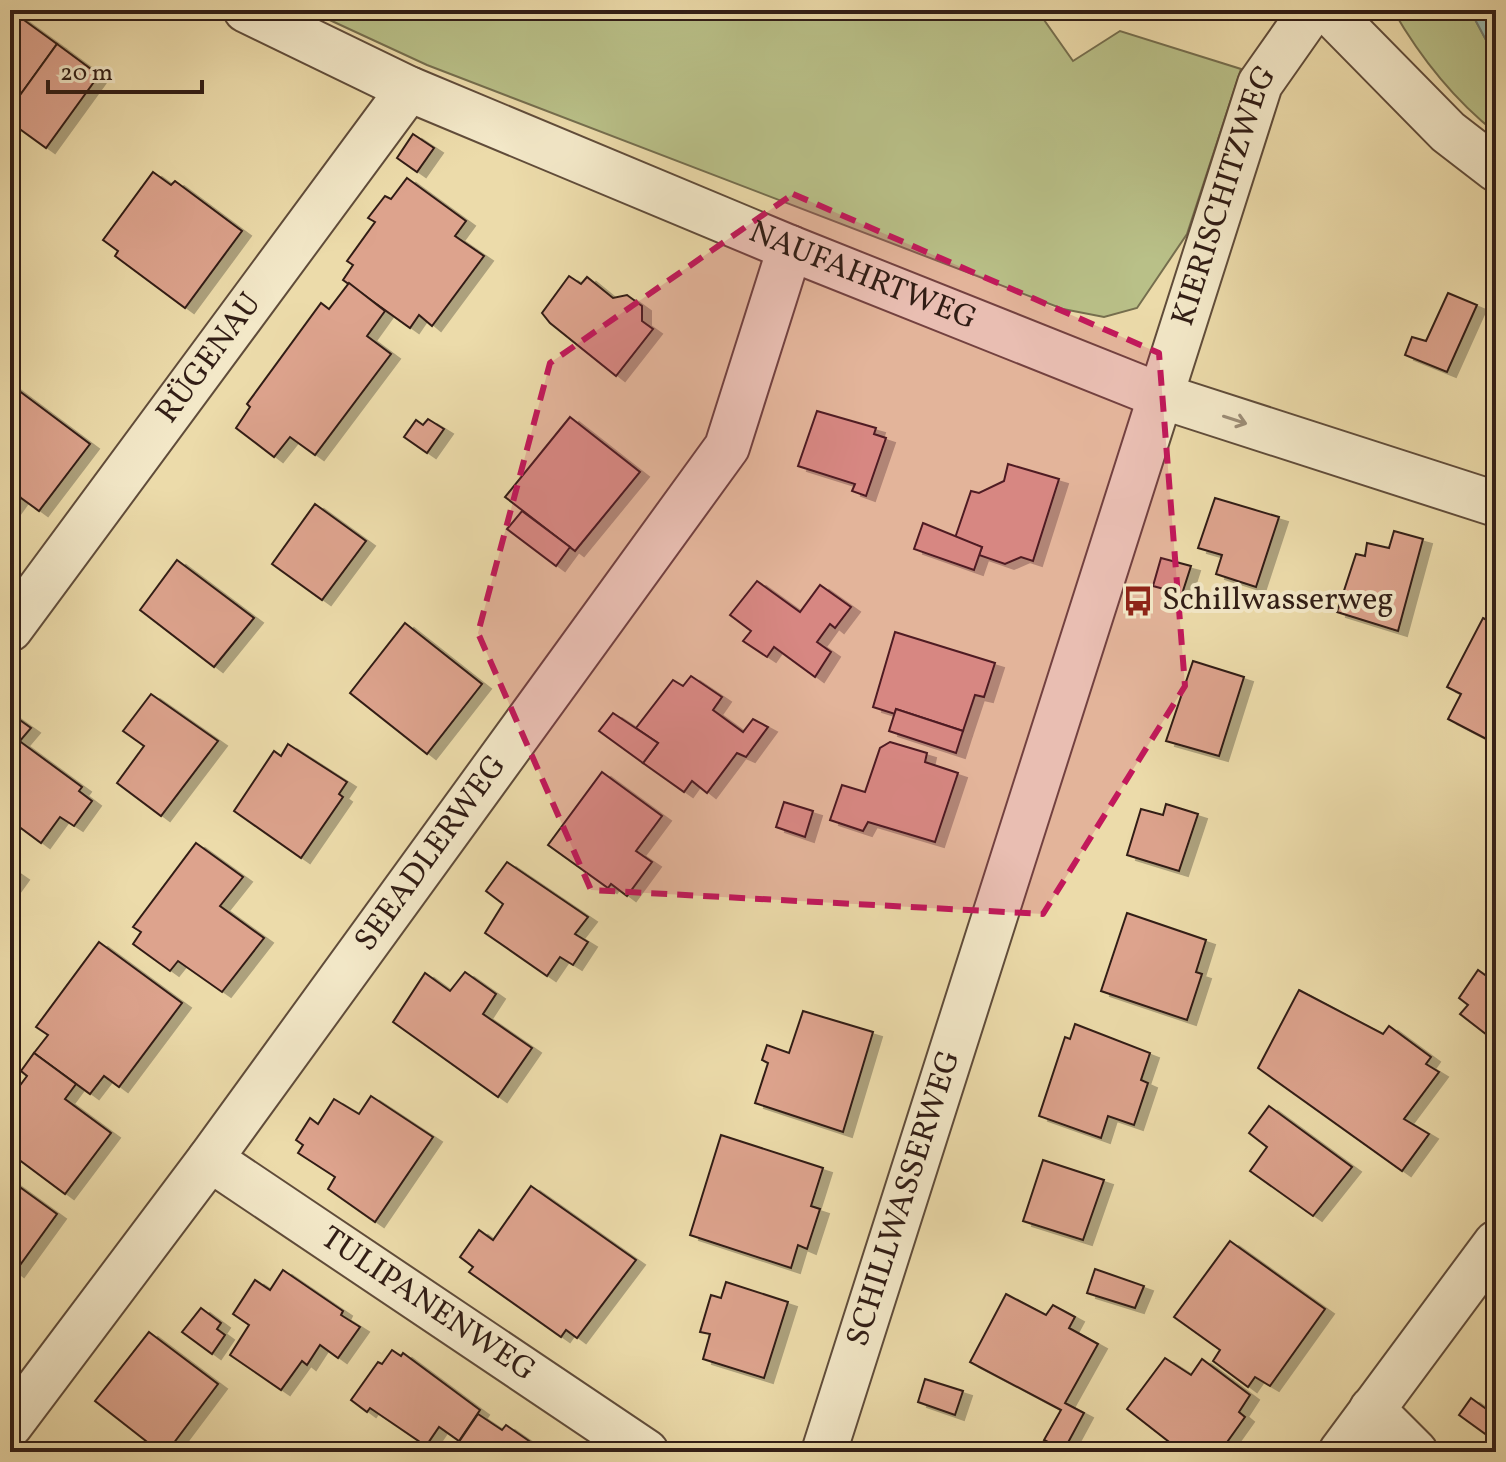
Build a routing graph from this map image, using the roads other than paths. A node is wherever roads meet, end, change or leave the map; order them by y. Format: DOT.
graph roads {
  1 [pos="246,10"];
  2 [pos="1312,10"];
  3 [pos="1328,10"];
  4 [pos="409,89"];
  5 [pos="1496,169"];
  6 [pos="790,248"];
  7 [pos="1161,396"];
  8 [pos="1496,504"];
  9 [pos="10,629"];
  10 [pos="210,1159"];
  11 [pos="1496,1243"];
  12 [pos="1372,1409"];
  13 [pos="10,1425"];
  14 [pos="646,1452"];
  15 [pos="824,1452"];
  16 [pos="1341,1452"];
  17 [pos="1415,1452"];
  1 -- 4 [label="street, NAUFAHRTWEG"];
  2 -- 7 [label="street, KIERISCHITZWEG"];
  3 -- 5 [label="street"];
  4 -- 6 [label="street, NAUFAHRTWEG"];
  4 -- 9 [label="street, RÜGENAU"];
  6 -- 7 [label="street, NAUFAHRTWEG"];
  6 -- 10 [label="street, SEEADLERWEG"];
  7 -- 8 [label="street, NAUFAHRTWEG, one-way"];
  7 -- 15 [label="street, SCHILLWASSERWEG"];
  10 -- 13 [label="street, SEEADLERWEG"];
  10 -- 14 [label="street, TULIPANENWEG"];
  11 -- 12 [label="street"];
  12 -- 16 [label="street"];
  12 -- 17 [label="street"];
}
